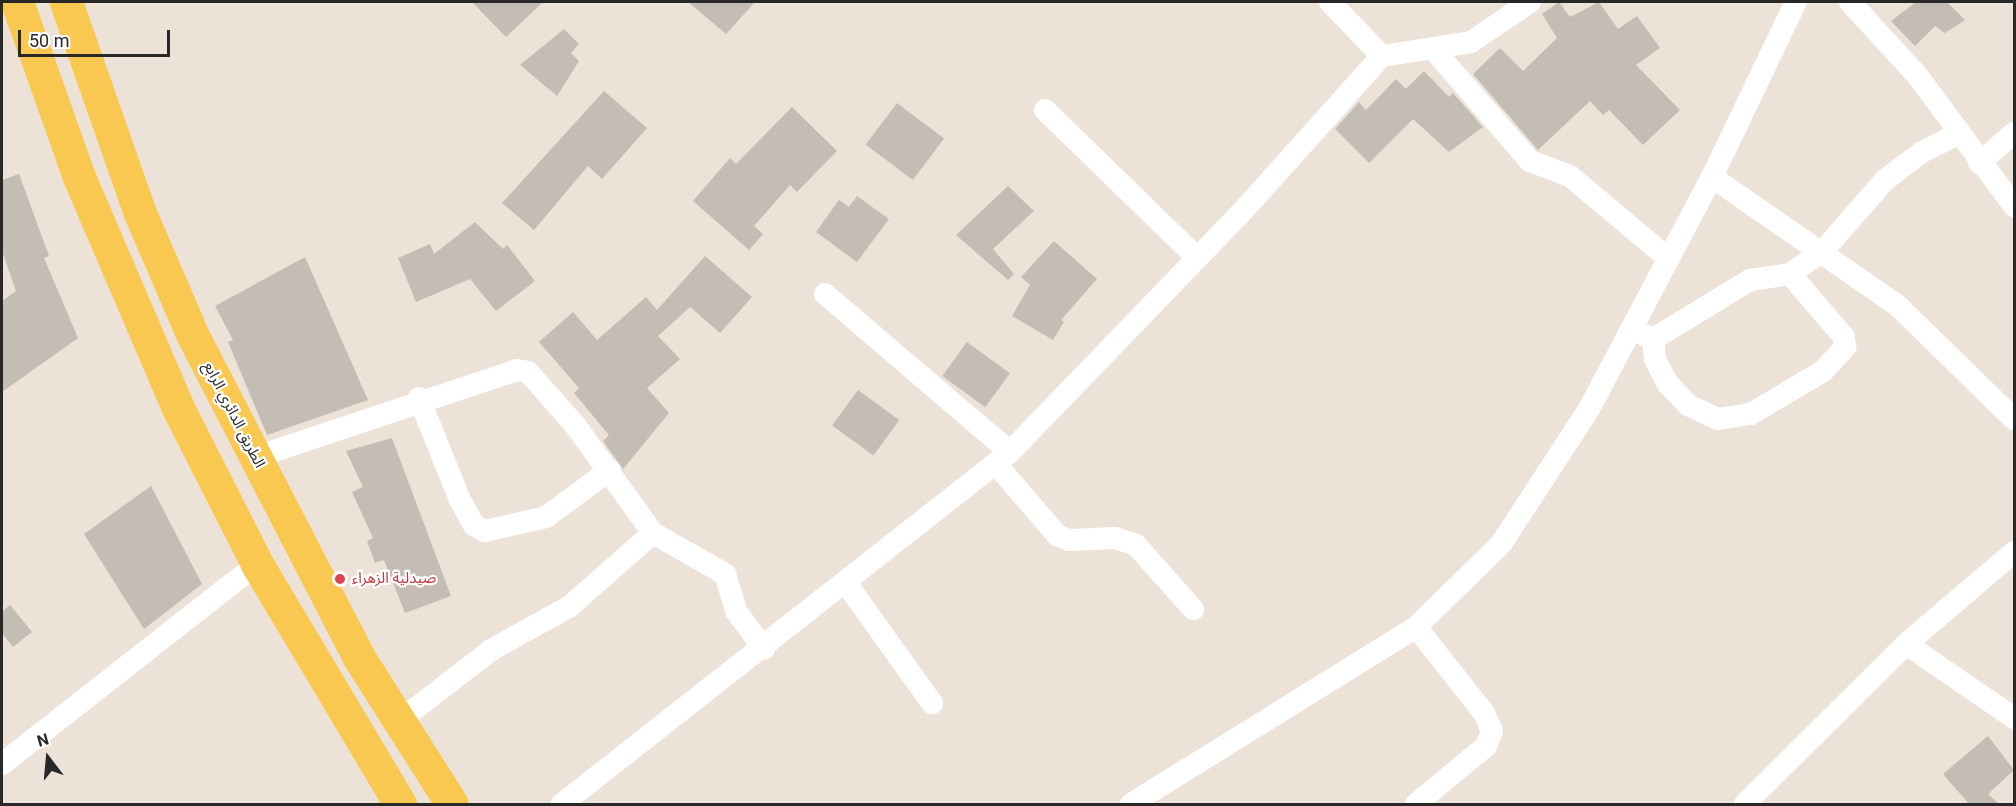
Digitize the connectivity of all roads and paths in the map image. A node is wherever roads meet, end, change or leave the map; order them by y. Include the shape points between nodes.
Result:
1 (17, 2) edge
2 (66, 2) edge
3 (1330, 2) edge
4 (1530, 2) edge
5 (1796, 2) edge
6 (1850, 2) edge
7 (1435, 51) junction
8 (1382, 56) junction
9 (1045, 110) dead end
10 (2014, 133) edge
11 (1958, 135) junction
12 (1979, 162) junction
13 (1712, 177) junction
14 (2014, 206) edge
15 (1823, 251) junction
16 (1197, 258) junction
17 (1669, 259) junction
18 (1791, 274) junction
19 (825, 294) dead end
20 (1631, 329) junction
21 (1653, 339) junction
22 (419, 399) junction
23 (2014, 419) edge
24 (256, 457) junction
25 (1003, 458) junction
26 (610, 470) junction
27 (653, 533) junction
28 (2014, 552) edge
29 (257, 564) junction
30 (846, 583) junction
31 (1193, 609) dead end
32 (1416, 627) junction
33 (1906, 644) junction
34 (764, 649) junction
35 (932, 703) dead end
36 (2014, 718) edge
37 (398, 722) junction
38 (2, 764) edge
39 (391, 801) edge
40 (452, 804) edge
41 (562, 804) edge
42 (1131, 804) edge
43 (1416, 804) edge
44 (1745, 804) edge

1 - 29 main road via 79,177 177,406
2 - 24 main road, الطريق الدائري الرابع via 140,213 192,334
3 - 8 street
4 - 7 street via 1471,42
5 - 13 street
6 - 11 street via 1917,75
7 - 8 street
7 - 17 street via 1530,160 1570,176
8 - 16 street
9 - 16 street
10 - 12 street
11 - 12 street
11 - 15 street via 1922,152 1884,180
12 - 14 street
13 - 15 street
13 - 17 street
15 - 18 street
15 - 23 street via 1897,305
16 - 25 street
17 - 20 street
18 - 21 street via 1750,280
18 - 21 street via 1844,337 1845,347 1823,371 1750,414 1718,419 1688,405 1668,384 1655,359
19 - 25 street
20 - 21 street
20 - 32 street via 1589,409 1501,544
22 - 24 street
22 - 26 street via 517,370 528,372
22 - 26 street via 460,500 474,525 485,531 546,517
24 - 37 main road, الطريق الدائري الرابع
25 - 30 street
25 - 31 street via 1056,535 1069,540 1126,540
26 - 27 street
27 - 34 street via 725,574 736,611
27 - 37 street via 569,607 490,650
28 - 33 street
29 - 38 street
29 - 39 main road
30 - 34 street
30 - 35 street
32 - 42 street
32 - 43 street via 1484,713 1492,731 1486,746
33 - 36 street
33 - 44 street
34 - 41 street
37 - 40 main road, الطريق الدائري الرابع

